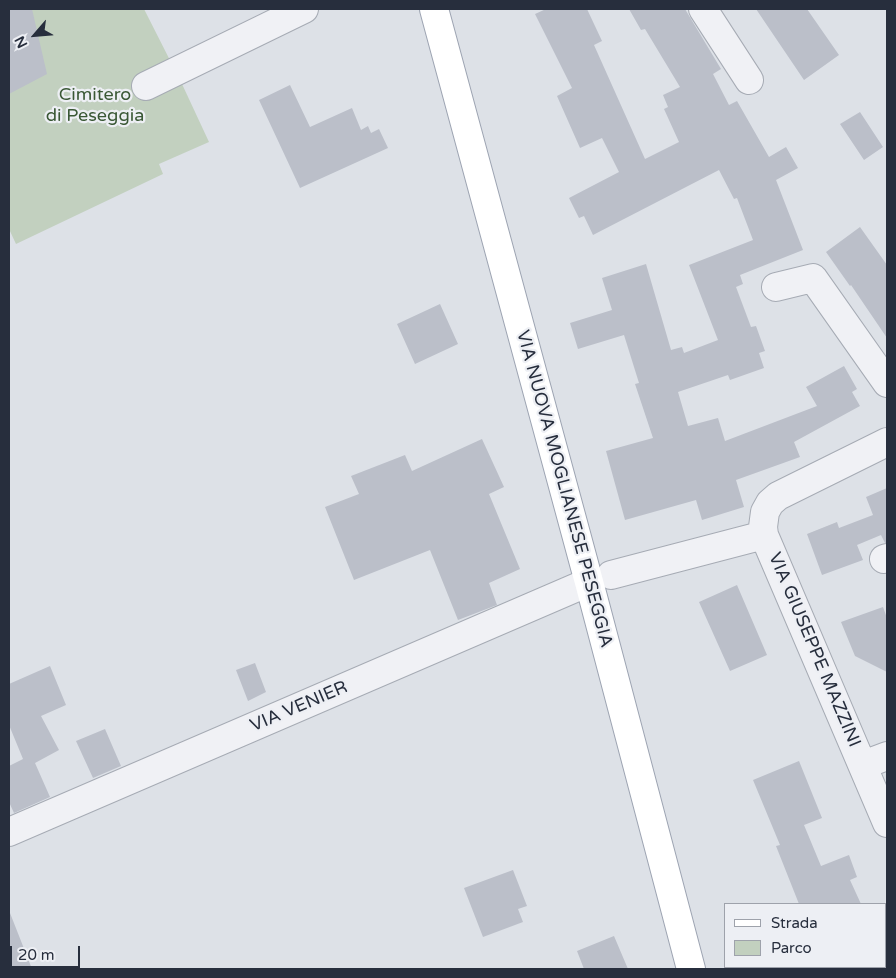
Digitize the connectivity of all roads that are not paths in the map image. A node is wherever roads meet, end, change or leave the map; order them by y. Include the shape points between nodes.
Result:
1 (304, 9) edge
2 (434, 9) edge
3 (704, 9) edge
4 (749, 80) dead end
5 (146, 86) dead end
6 (776, 287) dead end
7 (887, 383) edge
8 (887, 442) edge
9 (764, 535) junction
10 (600, 579) junction
11 (875, 760) edge
12 (887, 823) edge
13 (9, 832) edge
14 (691, 969) edge

1 - 5 street
2 - 10 main road, VIA NUOVA MOGLIANESE PESEGGIA
3 - 4 street
6 - 7 street via 813,278
8 - 9 street, VIA GIUSEPPE MAZZINI via 778,496 766,512
9 - 10 street, VIA GIUSEPPE MAZZINI
9 - 11 street, VIA GIUSEPPE MAZZINI
10 - 13 street, VIA VENIER
10 - 14 main road, VIA NUOVA MOGLIANESE PESEGGIA
11 - 12 street, VIA GIUSEPPE MAZZINI

